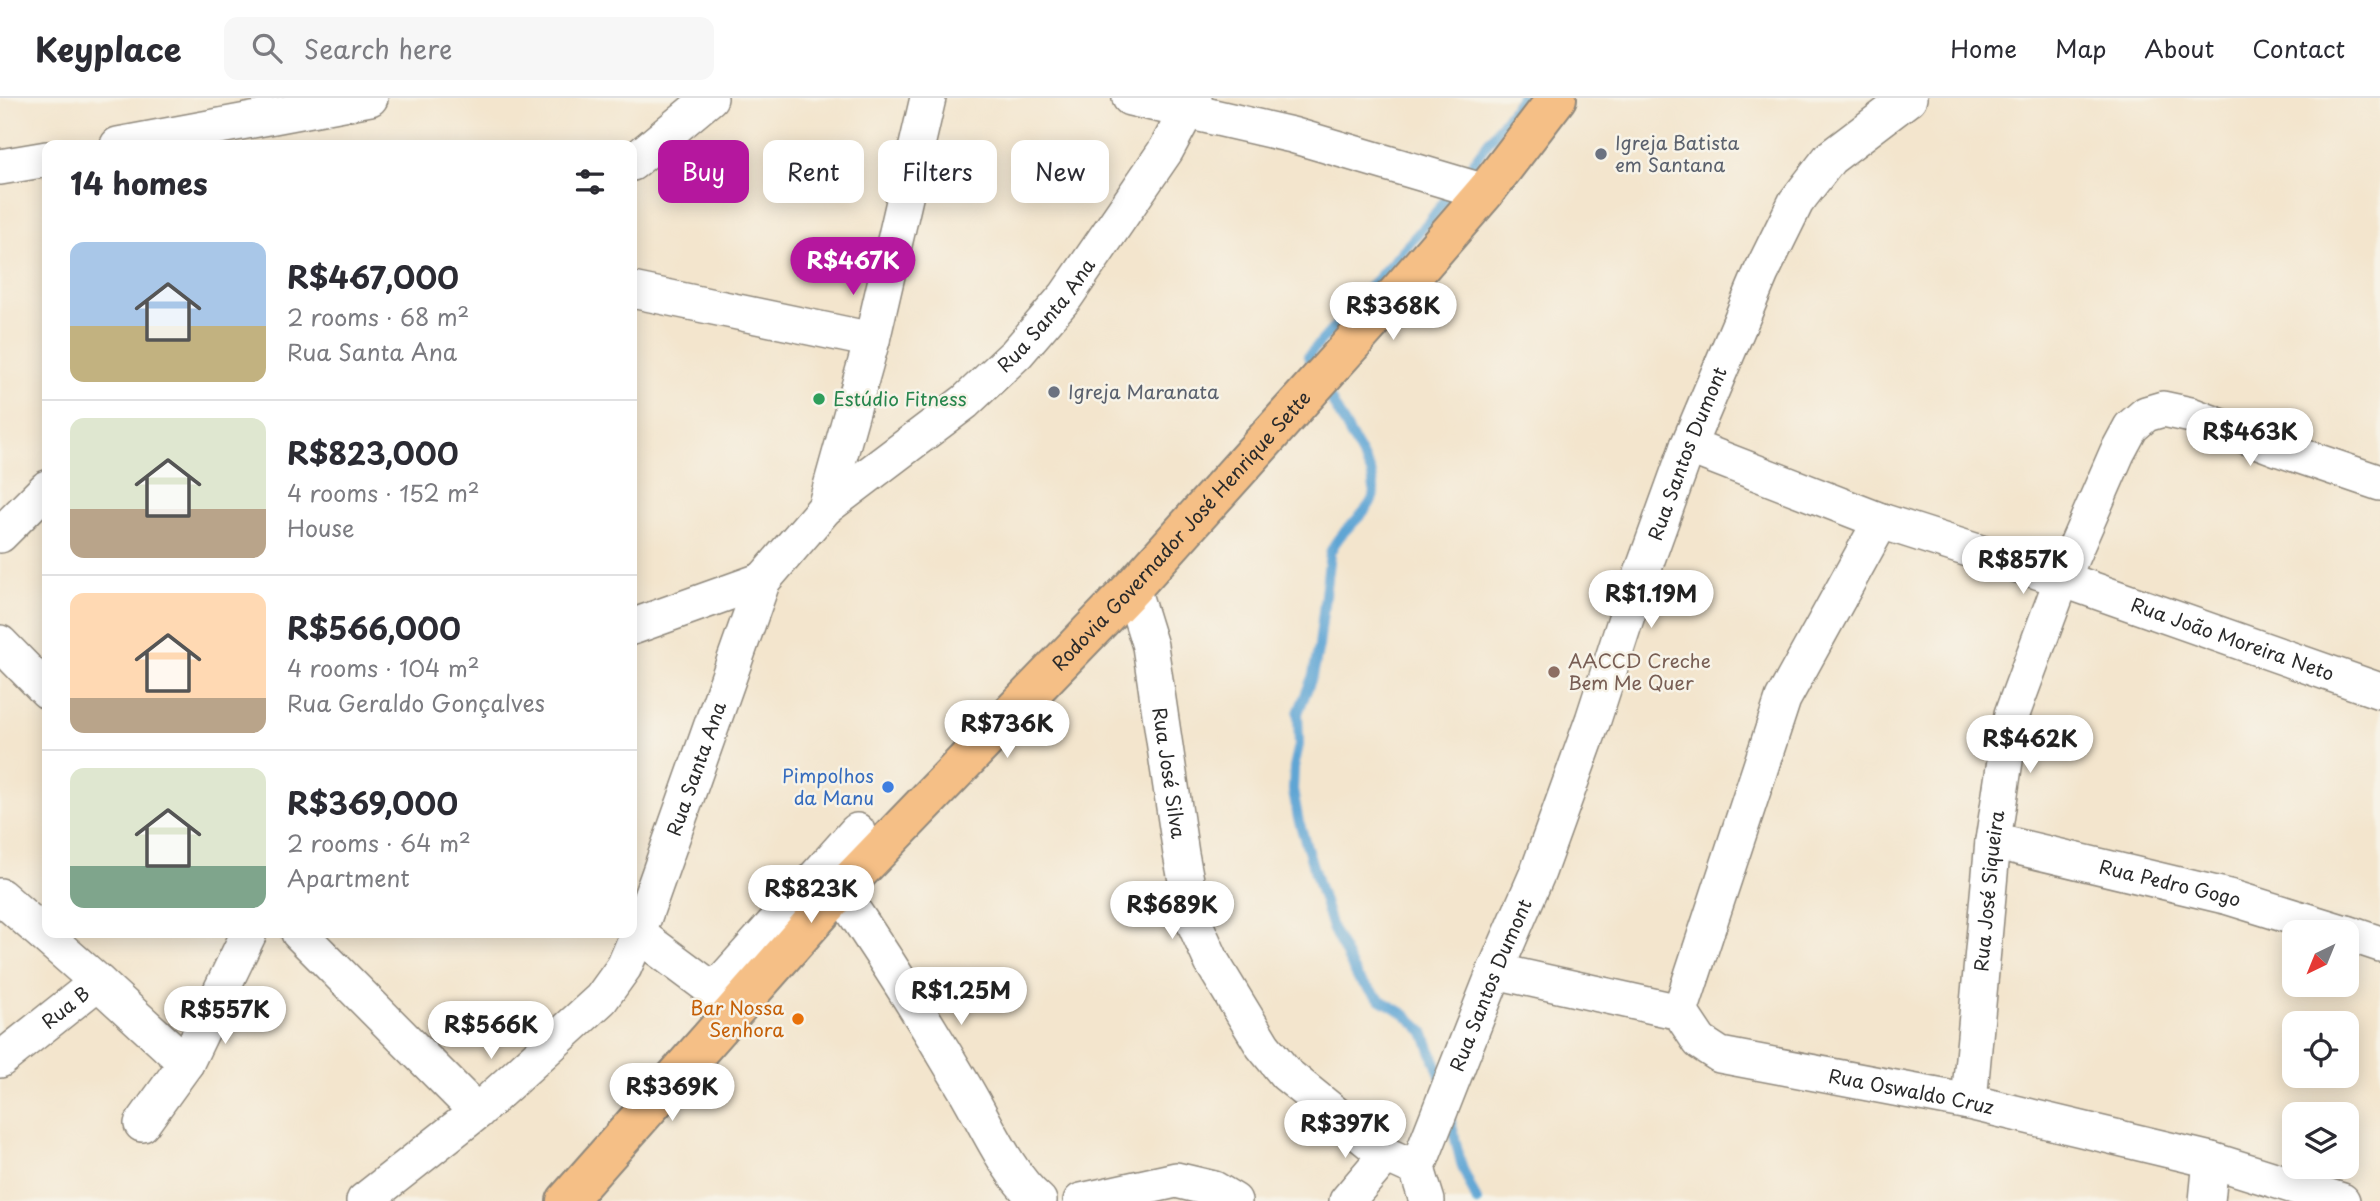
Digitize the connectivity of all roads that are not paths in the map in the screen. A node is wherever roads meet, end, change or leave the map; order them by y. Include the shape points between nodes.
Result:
1 (370, 98) edge
2 (710, 98) edge
3 (928, 98) edge
4 (1130, 98) edge
5 (1557, 98) edge
6 (1909, 98) edge
7 (1191, 104) edge
8 (145, 140) edge
9 (637, 159) edge
10 (42, 160) edge
11 (0, 167) edge
12 (1485, 192) junction
13 (637, 291) edge
14 (872, 340) junction
15 (1688, 446) junction
16 (2380, 483) edge
17 (42, 493) edge
18 (825, 508) junction
19 (1881, 521) junction
20 (0, 535) edge
21 (2062, 579) junction
22 (763, 580) junction
23 (1132, 588) junction
24 (637, 625) edge
25 (0, 643) edge
26 (42, 686) edge
27 (2380, 691) edge
28 (857, 831) dead end
29 (1993, 841) junction
30 (840, 891) junction
31 (0, 896) edge
32 (2304, 920) edge
33 (42, 932) edge
34 (638, 934) joint
35 (2359, 937) edge
36 (48, 938) edge
37 (246, 938) edge
38 (304, 938) edge
39 (636, 938) edge
40 (2380, 944) edge
41 (1495, 971) junction
42 (99, 982) junction
43 (730, 994) junction
44 (1681, 1012) junction
45 (0, 1060) edge
46 (186, 1063) junction
47 (1969, 1102) junction
48 (477, 1112) junction
49 (142, 1124) dead end
50 (2211, 1160) junction
51 (1410, 1175) edge
52 (364, 1201) edge
53 (566, 1201) edge
54 (1039, 1201) edge
55 (1081, 1201) edge
56 (1234, 1201) edge
57 (1347, 1201) edge
58 (2207, 1201) edge
59 (2342, 1201) edge

1 - 8 street
2 - 9 street
3 - 14 street, Rua Santa Ana
4 - 7 street
5 - 12 main road, Rodovia Governador José Henrique Sette
6 - 15 street, Rua Santos Dumont via 1830,158 1796,202
7 - 12 street
7 - 18 street, Rua Santa Ana via 1166,150 1066,296 1017,353 965,402
10 - 11 street
12 - 23 main road, Rodovia Governador José Henrique Sette
13 - 14 street
14 - 18 street, Rua Santa Ana
15 - 19 street, Rua João Moreira Neto
15 - 41 street, Rua Santos Dumont via 1547,846
16 - 21 street, Rua José Siqueira via 2162,409 2146,414 2131,427
17 - 20 street
18 - 22 street, Rua Santa Ana
19 - 21 street, Rua João Moreira Neto
19 - 44 street via 1783,699
21 - 27 street, Rua João Moreira Neto
21 - 29 street, Rua José Siqueira via 2012,714
22 - 24 street
22 - 34 street, Rua Santa Ana
23 - 30 main road, Rodovia Governador José Henrique Sette
23 - 51 street, Rua José Silva via 1150,646 1194,922 1212,962 1263,1046 1286,1074
25 - 26 street
28 - 43 street
29 - 32 street, Rua Pedro Gogo via 2229,897
29 - 47 street, Rua José Siqueira
30 - 43 main road, Rodovia Governador José Henrique Sette
30 - 54 street via 905,988 1008,1162
31 - 33 street
34 - 43 street
35 - 40 street, Rua Pedro Gogo
36 - 42 street
37 - 46 street
38 - 48 street
39 - 48 street, Rua Santa Ana via 624,967 601,999
41 - 44 street
41 - 51 street, Rua Santos Dumont
42 - 45 street, Rua B
42 - 46 street
43 - 53 main road, Rodovia Governador José Henrique Sette
44 - 47 street, Rua Oswaldo Cruz via 1700,1042 1720,1055
46 - 49 street
47 - 50 street, Rua Oswaldo Cruz
48 - 52 street, Rua Santa Ana
50 - 58 street
50 - 59 street, Rua Oswaldo Cruz
51 - 57 street, Rua Santos Dumont
55 - 56 street via 1176,1180 1214,1189

